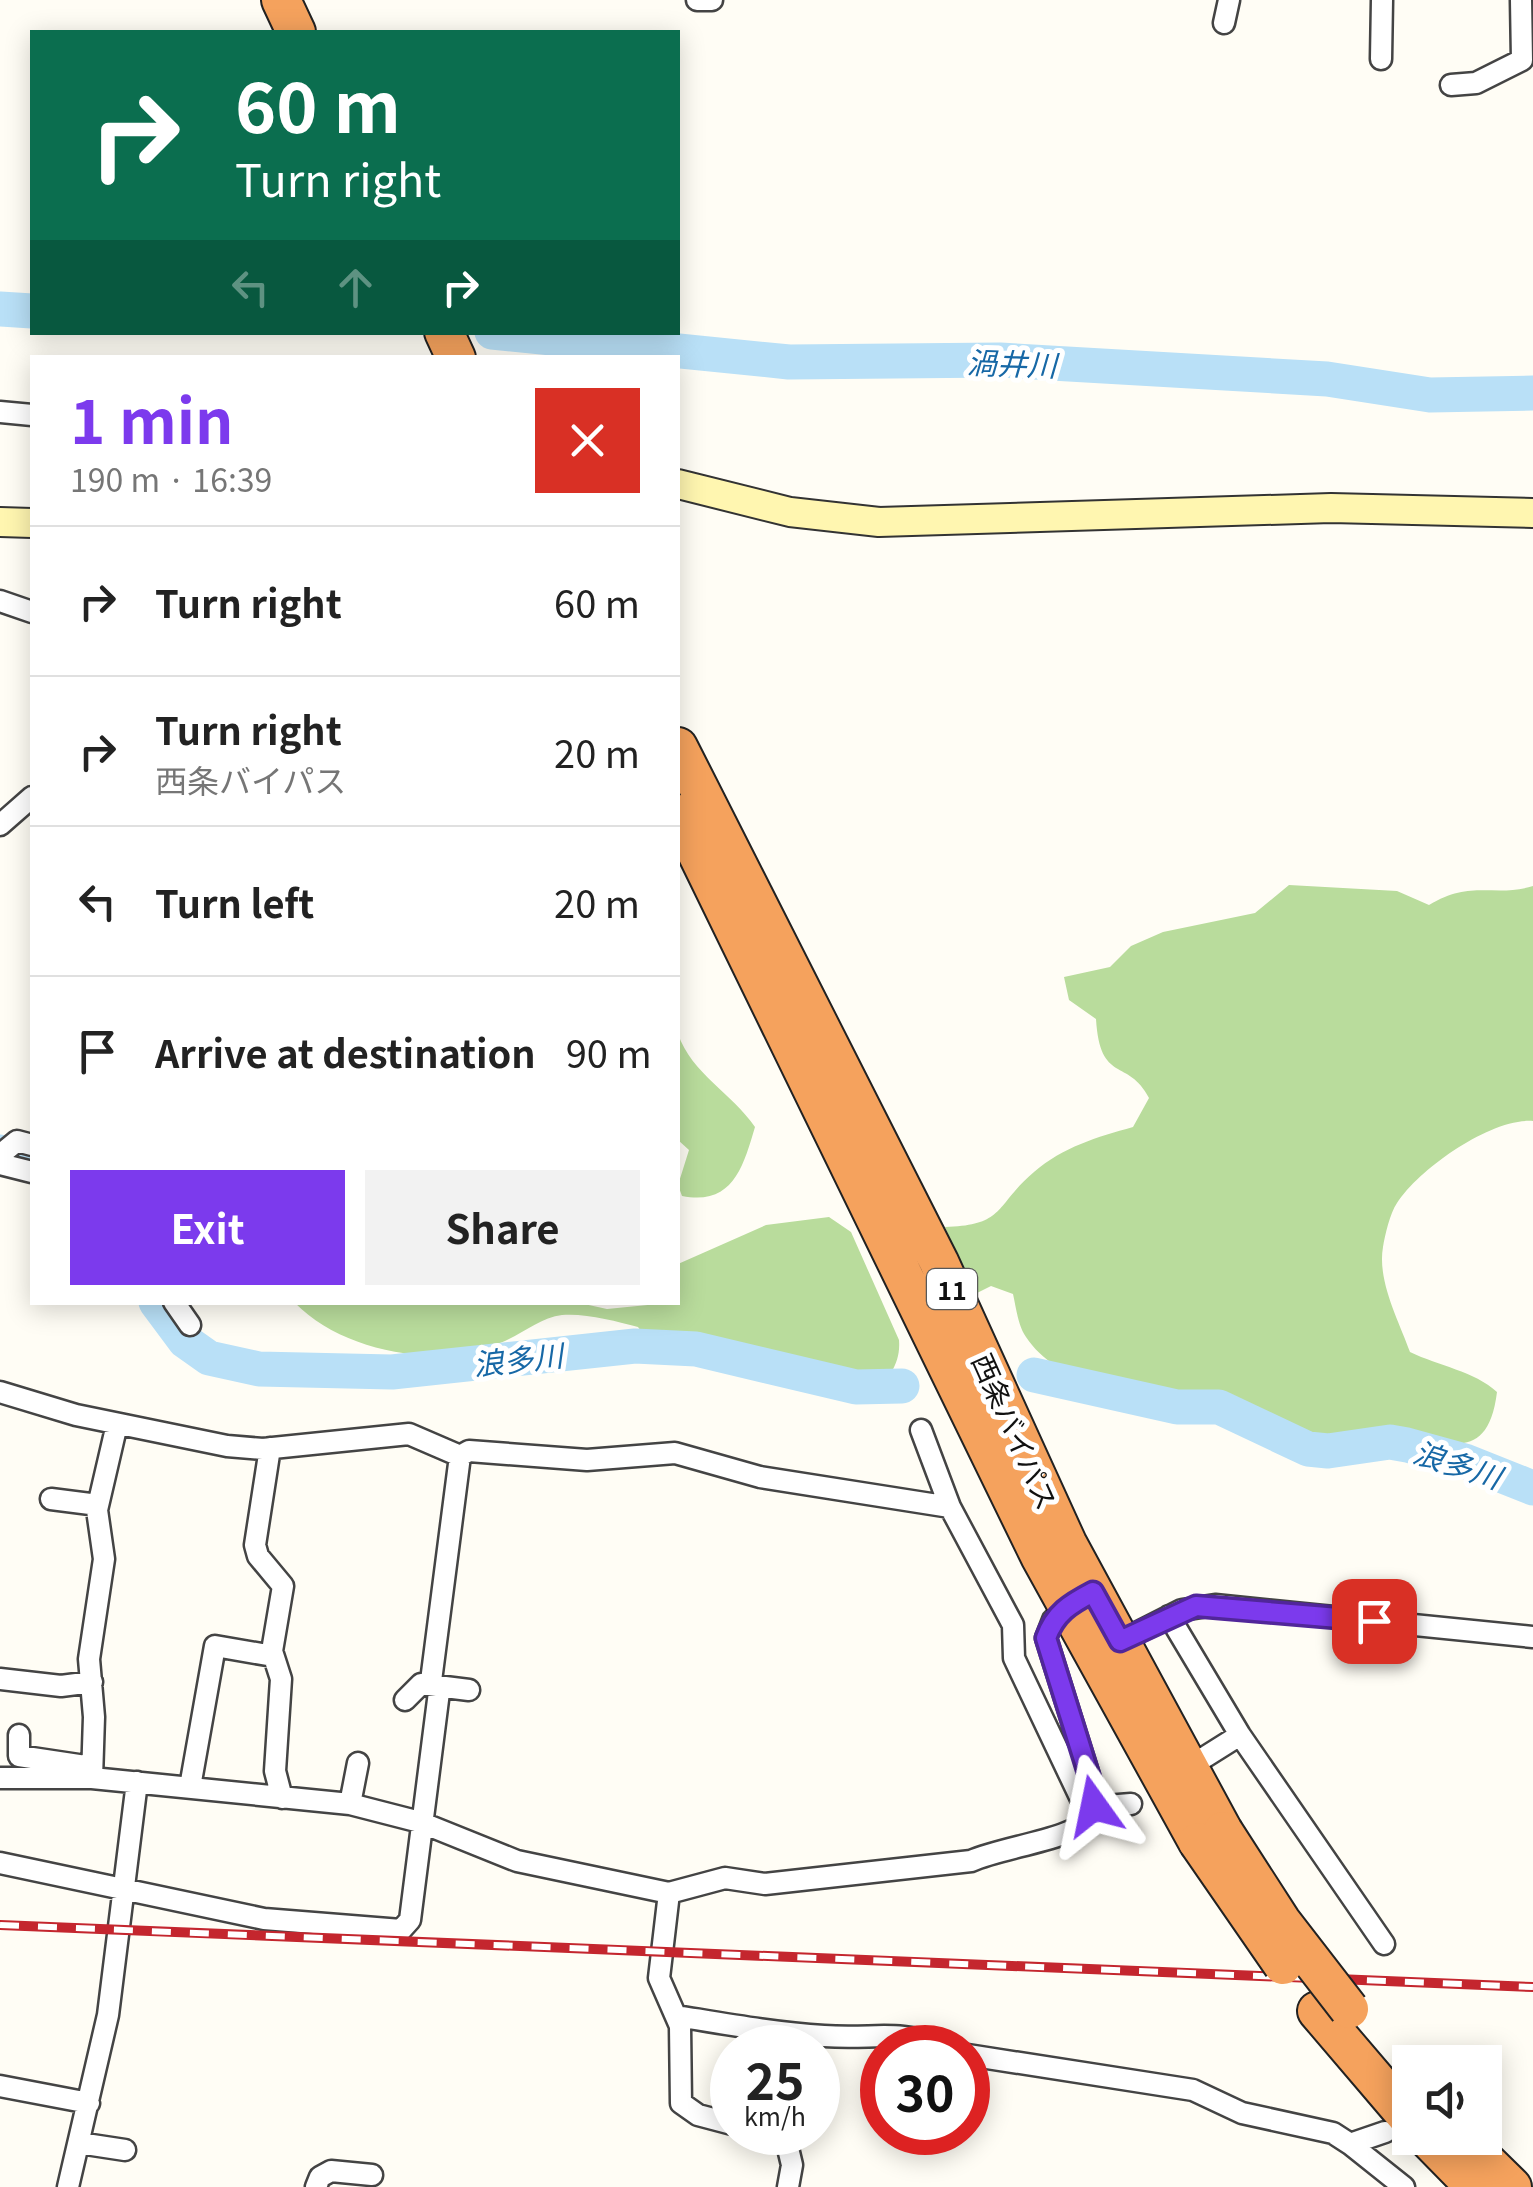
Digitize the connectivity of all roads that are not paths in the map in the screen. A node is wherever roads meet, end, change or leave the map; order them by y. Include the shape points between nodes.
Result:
1 (697, 0) edge
2 (712, 0) edge
3 (1229, 0) edge
4 (1382, 0) edge
5 (1520, 0) edge
6 (1224, 23) dead end
7 (1381, 58) dead end
8 (1451, 85) dead end
9 (0, 412) edge
10 (30, 415) edge
11 (680, 484) edge
12 (1533, 513) edge
13 (0, 522) edge
14 (30, 524) edge
15 (0, 602) edge
16 (30, 611) edge
17 (680, 751) edge
18 (30, 799) edge
19 (680, 818) edge
20 (0, 825) edge
21 (30, 1144) edge
22 (3, 1155) edge
23 (30, 1171) edge
24 (176, 1305) edge
25 (190, 1325) dead end
26 (0, 1392) edge
27 (117, 1424) junction
28 (921, 1430) dead end
29 (270, 1448) junction
30 (460, 1456) junction
31 (52, 1499) dead end
32 (98, 1504) junction
33 (950, 1507) junction
34 (1080, 1599) junction
35 (1170, 1616) junction
36 (1533, 1637) edge
37 (1107, 1648) junction
38 (273, 1656) junction
39 (0, 1679) edge
40 (92, 1682) junction
41 (433, 1684) junction
42 (469, 1690) dead end
43 (405, 1700) dead end
44 (19, 1735) dead end
45 (1240, 1735) junction
46 (1205, 1758) dead end
47 (358, 1762) dead end
48 (92, 1773) junction
49 (0, 1778) edge
50 (138, 1782) junction
51 (190, 1787) junction
52 (282, 1798) junction
53 (350, 1804) junction
54 (1130, 1804) dead end
55 (1094, 1806) junction
56 (420, 1822) junction
57 (0, 1863) edge
58 (124, 1887) junction
59 (669, 1893) junction
60 (1384, 1944) dead end
61 (1333, 2010) junction
62 (677, 2016) junction
63 (860, 2036) edge
64 (990, 2058) edge
65 (1392, 2065) edge
66 (0, 2086) edge
67 (89, 2104) junction
68 (1392, 2117) edge
69 (710, 2118) edge
70 (1392, 2128) edge
71 (79, 2143) junction
72 (1350, 2144) junction
73 (125, 2150) dead end
74 (790, 2155) edge
75 (1444, 2155) edge
76 (1479, 2155) edge
77 (372, 2175) dead end
78 (68, 2187) edge
79 (316, 2187) edge
80 (788, 2187) edge
81 (1404, 2187) edge
82 (1475, 2187) edge
83 (1512, 2187) edge

1 - 2 street
3 - 6 street
4 - 7 street
5 - 8 street via 1522,60 1476,83
9 - 10 street
11 - 12 street via 790,512 880,522 1331,508
13 - 14 street
15 - 16 street
17 - 34 highway, 西条バイパス / 11 via 940,1262
18 - 20 street
19 - 34 highway, 西条バイパス / 11
21 - 22 street via 17,1140
22 - 23 street
24 - 25 street
26 - 27 street
27 - 29 street
27 - 32 street
28 - 33 street
29 - 30 street via 410,1434
29 - 38 street via 255,1545 283,1586
30 - 33 street via 469,1451 587,1460 675,1453 760,1477
30 - 41 street
31 - 32 street
32 - 40 street via 104,1559 90,1639
33 - 55 street via 1013,1625 1014,1658 1080,1800
34 - 37 highway, 西条バイパス / 11
34 - 55 street via 1053,1620 1046,1638
35 - 36 street via 1215,1605
35 - 37 street
35 - 45 street
37 - 61 highway, 西条バイパス / 11, bridge via 1211,1837 1282,1921
38 - 51 street via 215,1646
38 - 52 street via 281,1679 275,1771
39 - 40 street via 61,1686
40 - 48 street
41 - 42 street
41 - 43 street via 421,1684
41 - 56 street via 438,1692
44 - 48 street via 19,1756
45 - 46 street
45 - 60 street
47 - 53 street
48 - 49 street
48 - 50 street
50 - 51 street
50 - 58 street
51 - 52 street
52 - 53 street
53 - 56 street
54 - 55 street
55 - 59 street via 1082,1830 970,1861 765,1884 726,1878
56 - 58 street via 410,1920 401,1930 264,1918
56 - 59 street via 518,1861
57 - 58 street
58 - 67 street
59 - 62 street via 659,1978
61 - 65 highway, 西条バイパス / 11
61 - 68 highway, 西条バイパス / 11
62 - 63 street via 781,2034
62 - 69 street via 681,2103
64 - 72 street via 1194,2090 1242,2113 1333,2133
66 - 67 street
67 - 71 street
70 - 72 street
71 - 73 street
71 - 78 street
72 - 81 street
74 - 80 street
75 - 82 highway
76 - 83 highway
77 - 79 street via 331,2171

